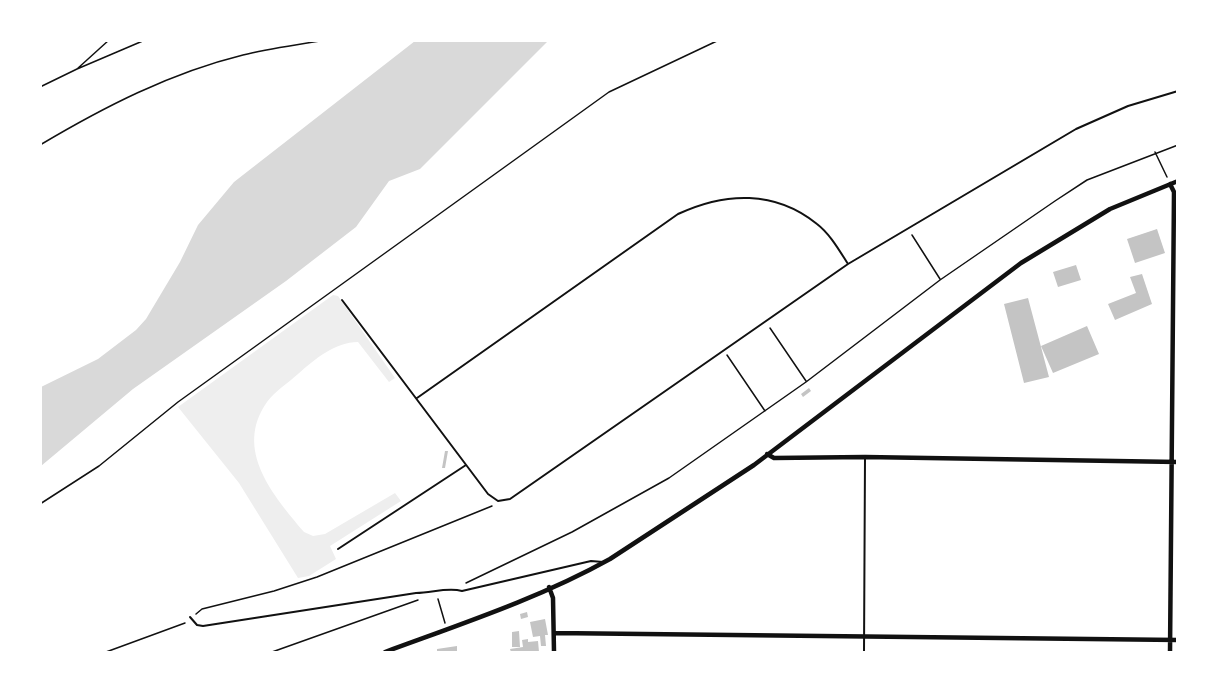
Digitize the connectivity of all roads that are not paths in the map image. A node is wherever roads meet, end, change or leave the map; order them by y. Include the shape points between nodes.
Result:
1 (1178, 91) edge
2 (1178, 182) edge
3 (1170, 184) junction
4 (848, 264) junction
5 (342, 300) dead end
6 (416, 399) junction
7 (767, 454) junction
8 (865, 457) junction
9 (1171, 462) junction
10 (1178, 462) edge
11 (466, 465) junction
12 (338, 549) dead end
13 (606, 562) junction
14 (549, 587) junction
15 (190, 617) road end
16 (554, 633) junction
17 (864, 639) junction
18 (1170, 640) junction
19 (1178, 640) edge
20 (386, 652) edge
21 (554, 652) edge
22 (864, 652) edge
23 (1170, 652) edge

1 - 4 lane via 1128,106 1076,129
2 - 3 street
3 - 7 street via 1110,209 1021,263
3 - 9 street via 1174,192
4 - 6 lane via 818,224 786,205 751,197 710,200 678,214
4 - 11 lane via 514,498 498,501
5 - 6 lane
6 - 11 lane
7 - 8 street via 774,458
7 - 13 street
8 - 9 street
8 - 17 lane
9 - 10 street
9 - 18 street
11 - 12 lane
13 - 14 street
13 - 15 lane via 591,561 462,591 450,588 203,626
14 - 16 street
14 - 20 street
16 - 17 street
16 - 21 street
17 - 18 street
17 - 22 lane
18 - 19 street
18 - 23 street

